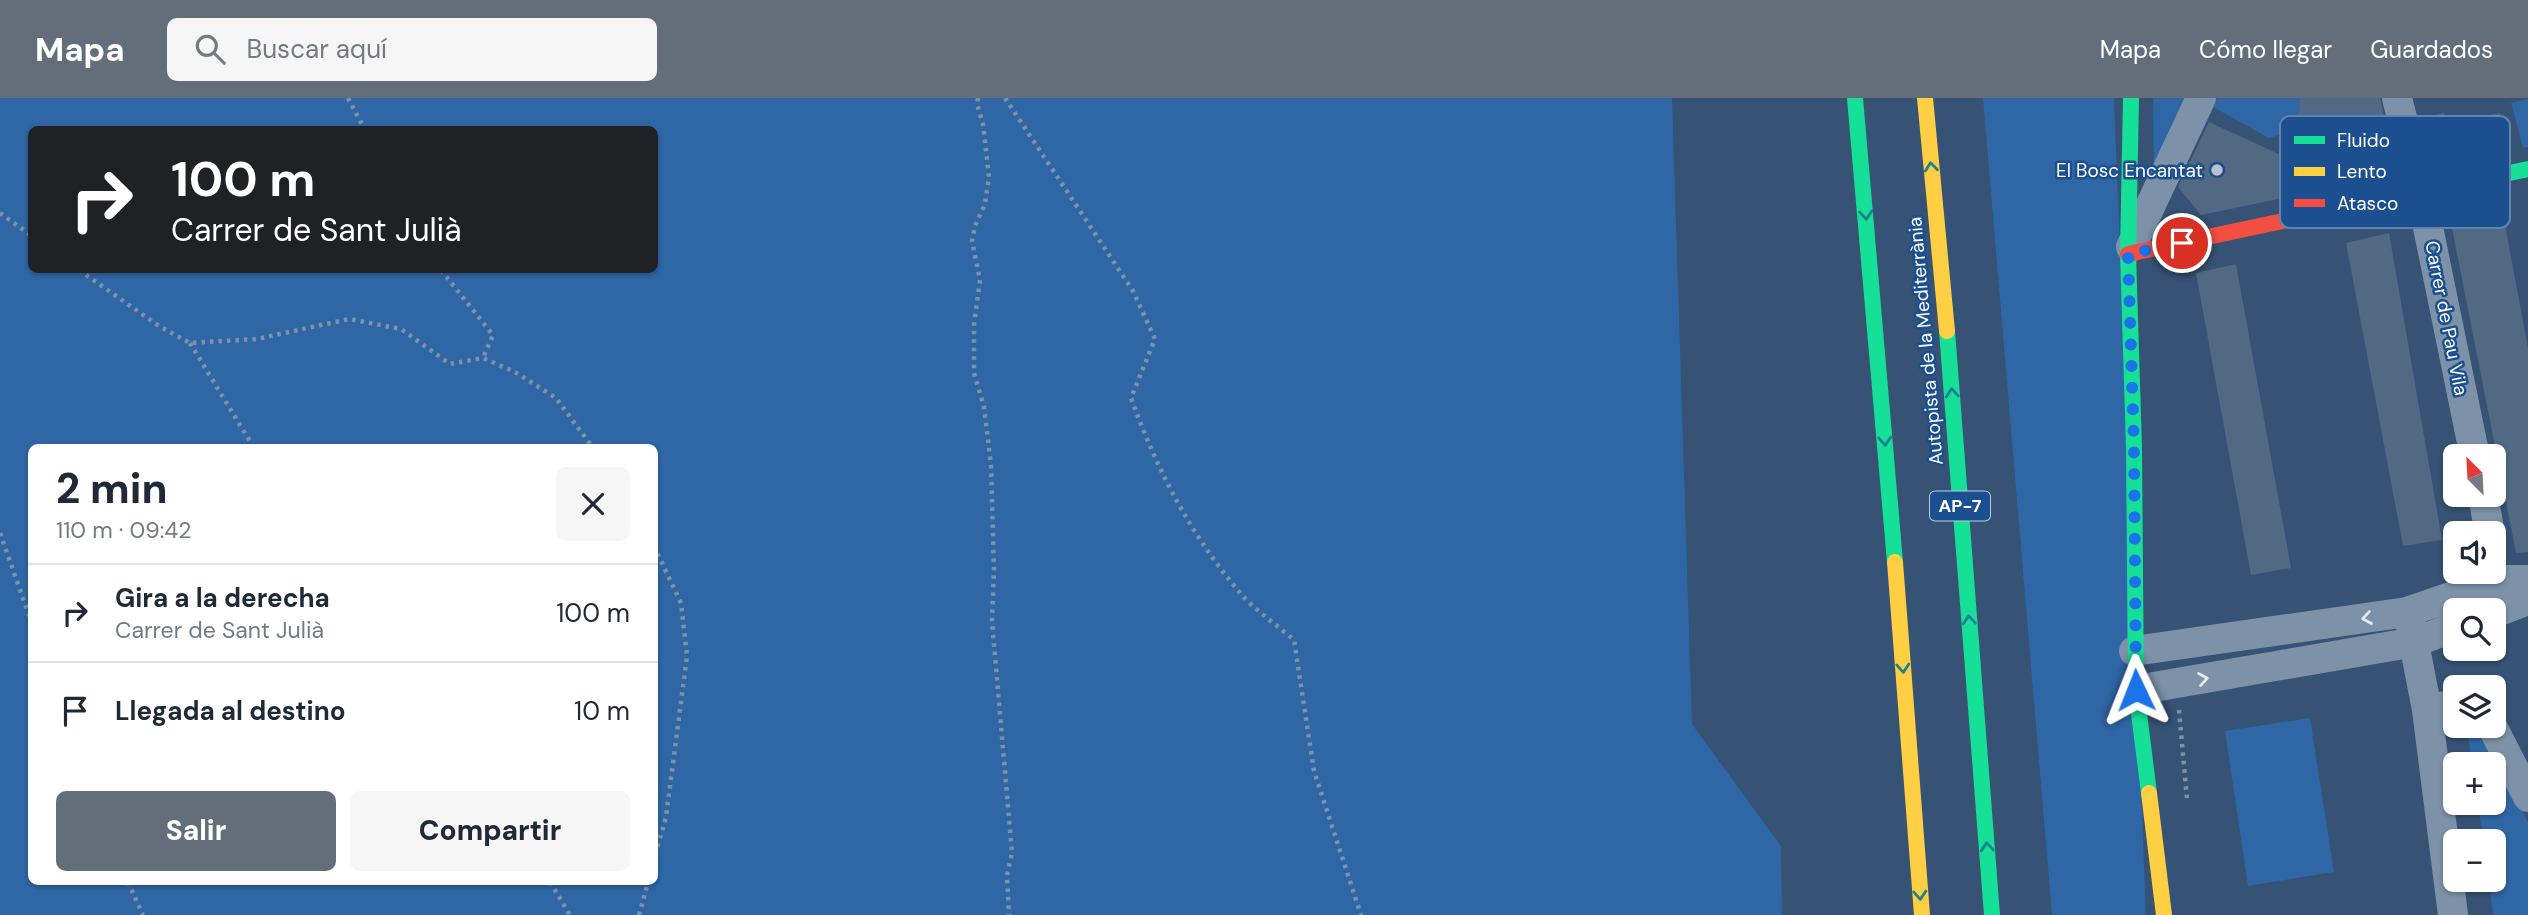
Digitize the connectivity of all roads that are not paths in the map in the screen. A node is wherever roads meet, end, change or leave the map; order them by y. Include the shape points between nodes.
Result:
1 (1855, 98) edge
2 (1925, 98) edge
3 (2131, 98) edge
4 (2201, 98) edge
5 (2397, 98) edge
6 (2402, 116) edge
7 (2528, 169) edge
8 (2510, 173) edge
9 (2280, 222) edge
10 (2428, 228) edge
11 (2128, 254) junction
12 (2472, 444) edge
13 (2514, 580) edge
14 (2528, 600) edge
15 (2506, 608) edge
16 (2407, 612) junction
17 (2443, 632) edge
18 (2416, 642) junction
19 (2134, 652) junction
20 (2136, 690) junction
21 (2441, 707) edge
22 (2498, 738) edge
23 (2528, 797) edge
24 (1922, 915) edge
25 (1992, 915) edge
26 (2164, 915) edge
27 (2453, 915) edge

1 -> 24 main road
25 -> 2 main road, Autopista de la Mediterrània / AP-7
3 - 11 main road
4 - 11 street
5 - 6 street, Carrer de Pau Vila
7 - 8 main road
9 - 11 main road
10 - 12 street, Carrer de Pau Vila
11 - 19 main road
13 - 16 street
14 - 15 street
16 - 18 street
16 -> 19 street
17 - 18 street
20 -> 18 street
18 - 21 street
19 - 20 main road
20 - 26 main road
21 - 27 street
22 - 23 street

